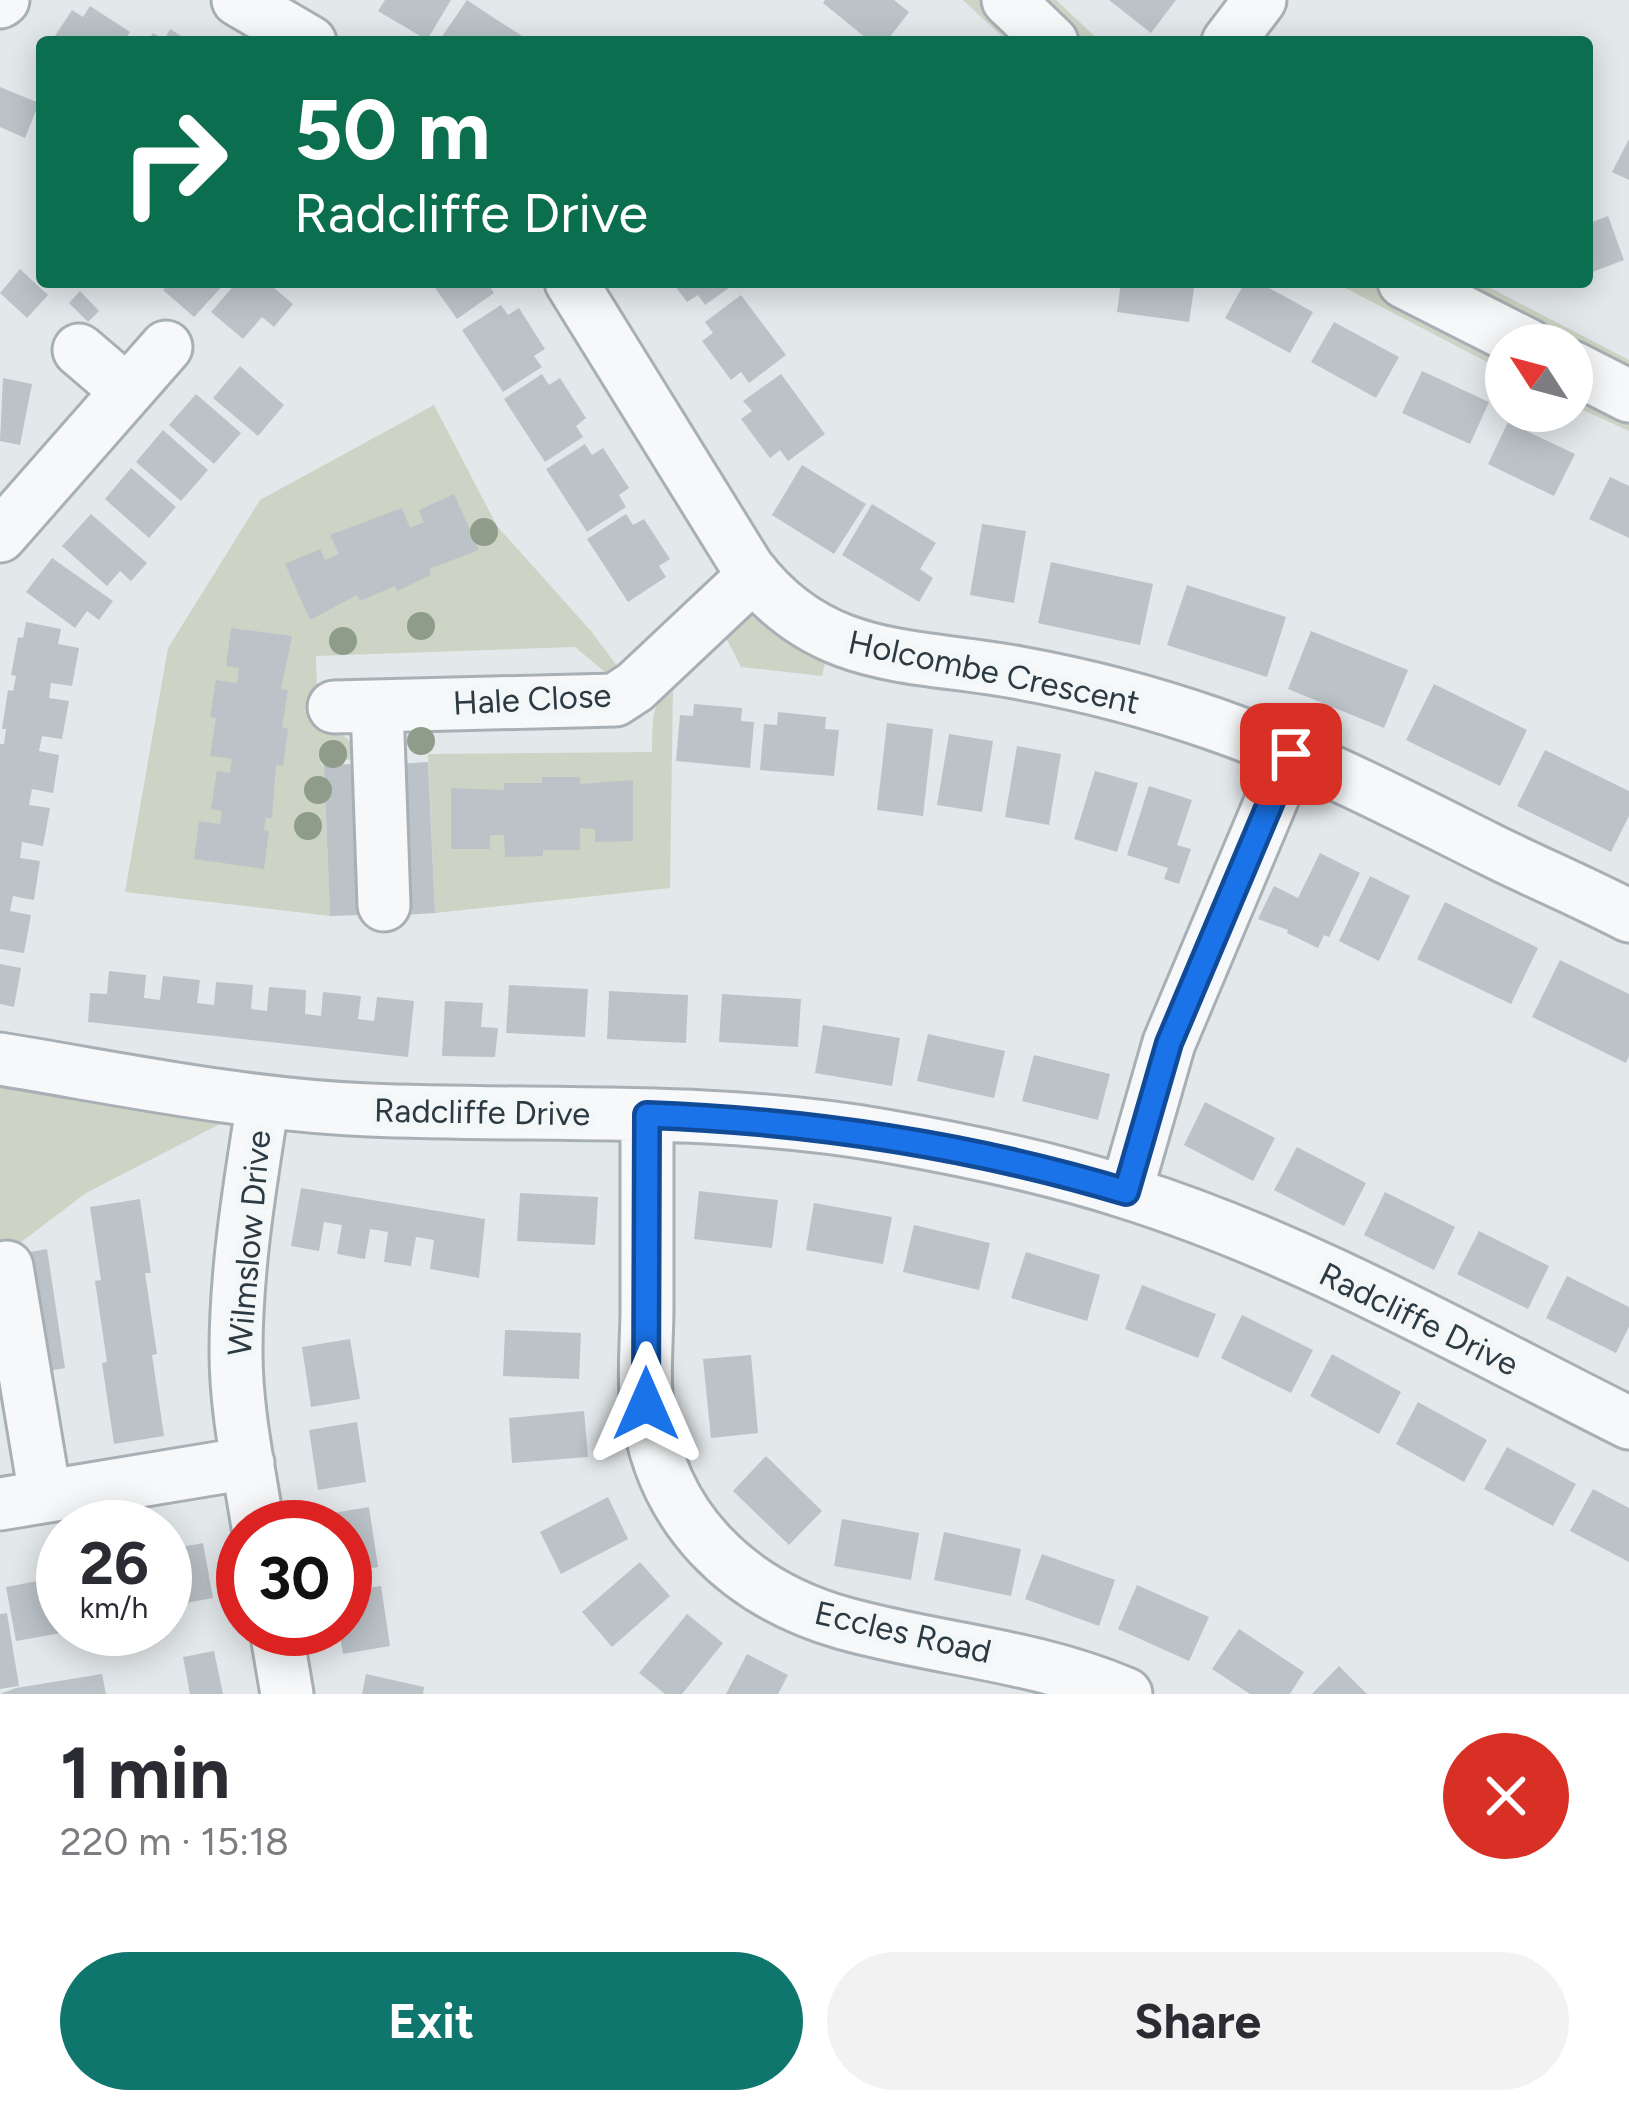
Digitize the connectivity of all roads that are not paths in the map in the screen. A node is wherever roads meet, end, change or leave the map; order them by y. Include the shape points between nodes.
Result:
1 (238, 0) edge
2 (1008, 0) edge
3 (1260, 0) edge
4 (300, 36) edge
5 (1046, 36) edge
6 (1233, 36) edge
7 (575, 288) edge
8 (1416, 288) edge
9 (1487, 324) edge
10 (166, 347) dead end
11 (80, 350) dead end
12 (1593, 377) edge
13 (127, 391) junction
14 (1629, 395) edge
15 (0, 536) edge
16 (754, 575) junction
17 (1291, 754) junction
18 (384, 905) dead end
19 (1629, 916) edge
20 (0, 1059) edge
21 (263, 1102) junction
22 (647, 1115) junction
23 (1126, 1192) junction
24 (7, 1267) dead end
25 (1629, 1423) edge
26 (248, 1463) junction
27 (22, 1499) edge
28 (254, 1500) edge
29 (281, 1656) edge
30 (287, 1694) edge
31 (1126, 1694) edge

1 - 4 street
2 - 5 street
3 - 6 street
7 - 16 street, Holcombe Crescent
8 - 9 street
10 - 13 street
11 - 13 street
12 - 14 street
13 - 15 street
16 - 17 street, Holcombe Crescent via 812,625 856,648 1072,683
16 - 18 street, Hale Close via 615,700 356,707
17 - 19 street, Holcombe Crescent
17 - 23 street via 1169,1043
20 - 21 street, Radcliffe Drive
21 - 22 street, Radcliffe Drive
21 - 26 street, Wilmslow Drive via 237,1327
22 - 23 street, Radcliffe Drive via 865,1133
22 - 31 street, Eccles Road via 646,1404 664,1471 701,1538 755,1586 814,1613 1033,1662
23 - 25 street, Radcliffe Drive via 1301,1262
24 - 27 street
26 - 27 street
26 - 28 street, Wilmslow Drive
29 - 30 street

